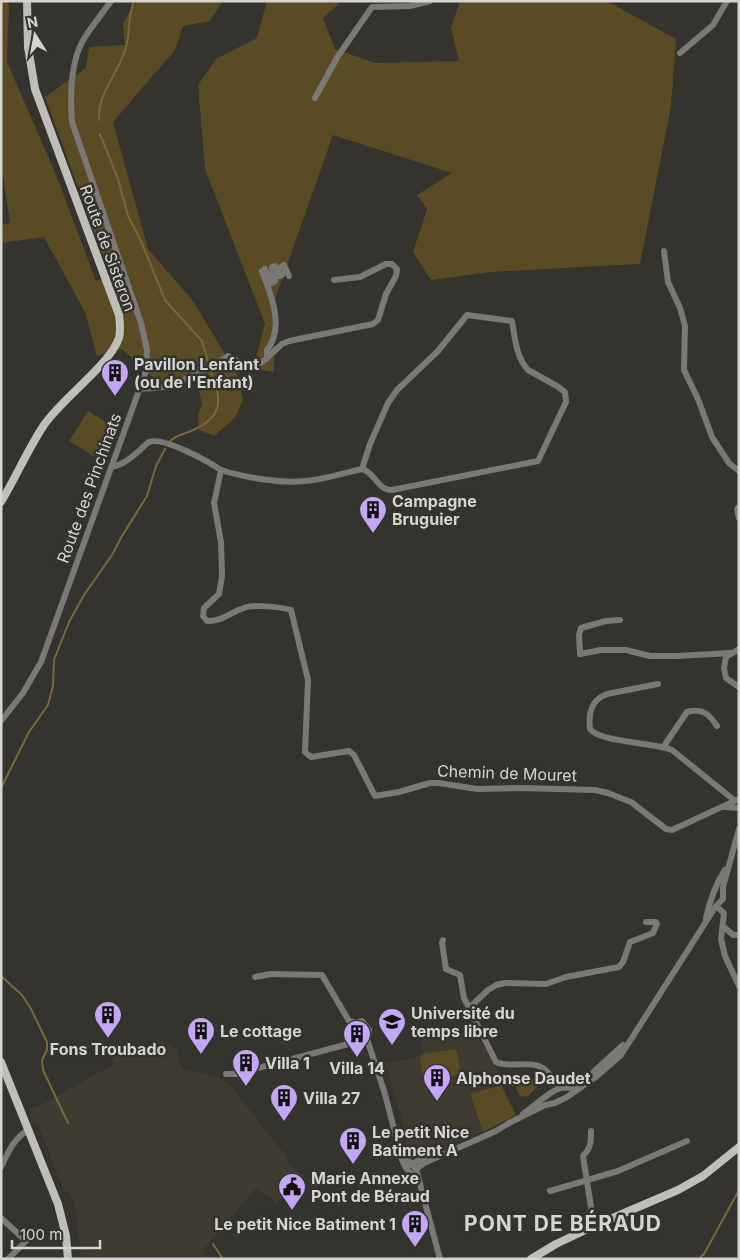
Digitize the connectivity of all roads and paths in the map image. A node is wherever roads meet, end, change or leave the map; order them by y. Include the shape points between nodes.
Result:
1 (26, 1) edge
2 (111, 1) edge
3 (430, 1) edge
4 (726, 1) edge
5 (680, 53) dead end
6 (315, 98) dead end
7 (664, 251) dead end
8 (289, 276) dead end
9 (334, 280) dead end
10 (267, 358) junction
11 (140, 388) junction
12 (111, 467) junction
13 (362, 469) junction
14 (220, 470) junction
15 (739, 471) edge
16 (1, 502) edge
17 (739, 507) edge
18 (739, 518) edge
19 (620, 620) dead end
20 (739, 649) edge
21 (732, 653) junction
22 (658, 684) dead end
23 (739, 687) edge
24 (1, 721) edge
25 (717, 726) dead end
26 (664, 746) junction
27 (737, 800) edge
28 (725, 807) junction
29 (739, 808) edge
30 (739, 829) edge
31 (728, 864) junction
32 (716, 906) junction
33 (646, 922) dead end
34 (704, 925) junction
35 (723, 926) junction
36 (739, 935) edge
37 (443, 940) dead end
38 (255, 977) dead end
39 (739, 986) edge
40 (469, 1008) junction
41 (367, 1039) junction
42 (1, 1062) edge
43 (226, 1074) dead end
44 (550, 1075) junction
45 (566, 1090) junction
46 (552, 1093) junction
47 (552, 1103) junction
48 (509, 1123) junction
49 (29, 1130) junction
50 (591, 1132) dead end
51 (687, 1141) dead end
52 (739, 1147) edge
53 (400, 1151) junction
54 (1, 1167) edge
55 (414, 1167) junction
56 (406, 1168) junction
57 (586, 1180) junction
58 (419, 1182) junction
59 (550, 1190) dead end
60 (1, 1218) edge
61 (594, 1226) junction
62 (439, 1257) edge
63 (8, 1259) edge
64 (68, 1259) edge
65 (531, 1259) edge

1 - 16 main road, Route de Sisteron via 28,47 35,89 119,315 120,330 108,356 56,409 44,426
2 - 11 street, Route des Pinchinats via 82,42 70,98 72,122 146,341 146,371
3 - 6 street via 410,6 372,7 338,56
4 - 5 street via 713,25
7 - 15 street via 668,282 685,326 684,370 712,436 729,463
8 - 10 street via 284,265 280,267 282,275 279,276 275,266 272,267 275,281 272,283 262,270 276,310
9 - 10 street via 360,277 386,264 397,269 378,320 373,324 290,341
10 - 11 street via 253,369 241,366 228,356 181,382 149,390
11 - 12 street, Route des Pinchinats
12 - 14 street via 126,462 146,444 160,441 190,452
12 - 24 street, Route des Pinchinats via 41,662
13 - 13 street via 369,472 382,488 392,490 538,462 566,402 565,392 524,366 519,357 512,321 468,315 388,402
13 - 14 street via 304,482
14 - 28 street, Chemin de Mouret via 214,503 222,542 222,576 219,594 204,608 203,616 207,621 215,621 245,607 291,610 308,680 305,752 311,757 349,751 374,796 430,783 477,788 595,790 631,802 666,829 672,830
17 - 18 street
19 - 21 street via 581,628 580,654 600,650 626,650 650,656
20 - 21 street
21 - 23 street via 726,658 726,678
22 - 26 street via 599,697 592,706 589,722 590,729 598,735
25 - 26 street via 706,713 687,712
26 - 27 street
27 - 28 street
28 - 29 street
30 - 31 street
31 - 32 street via 723,899
31 - 34 street via 711,896
32 - 34 street
32 - 35 street via 724,913
33 - 40 street via 656,922 653,933 630,942 618,967 546,984 505,983 488,990
34 - 45 street via 621,1055 580,1089
35 - 36 street via 733,935
35 - 39 street via 721,938 725,956
37 - 40 street via 446,969 460,975
38 - 41 street via 271,974 322,975 349,1021 362,1021 369,1030
40 - 44 street via 496,1062 538,1066
41 - 43 street
41 - 53 street
42 - 49 main road
44 - 45 street
44 - 46 street
45 - 46 street
45 - 47 street via 560,1101
46 - 47 street
46 - 48 street
47 - 48 street
48 - 55 street via 476,1140 444,1150
49 - 54 street via 16,1140
49 - 64 main road via 58,1204
50 - 57 street via 590,1150 583,1156
51 - 57 street via 624,1169
52 - 61 main road via 703,1176 678,1190
53 - 55 street
53 - 56 street
55 - 56 street
55 - 58 street
56 - 58 street
57 - 59 street
57 - 61 street
58 - 62 street
60 - 63 street via 26,1241
61 - 65 main road

